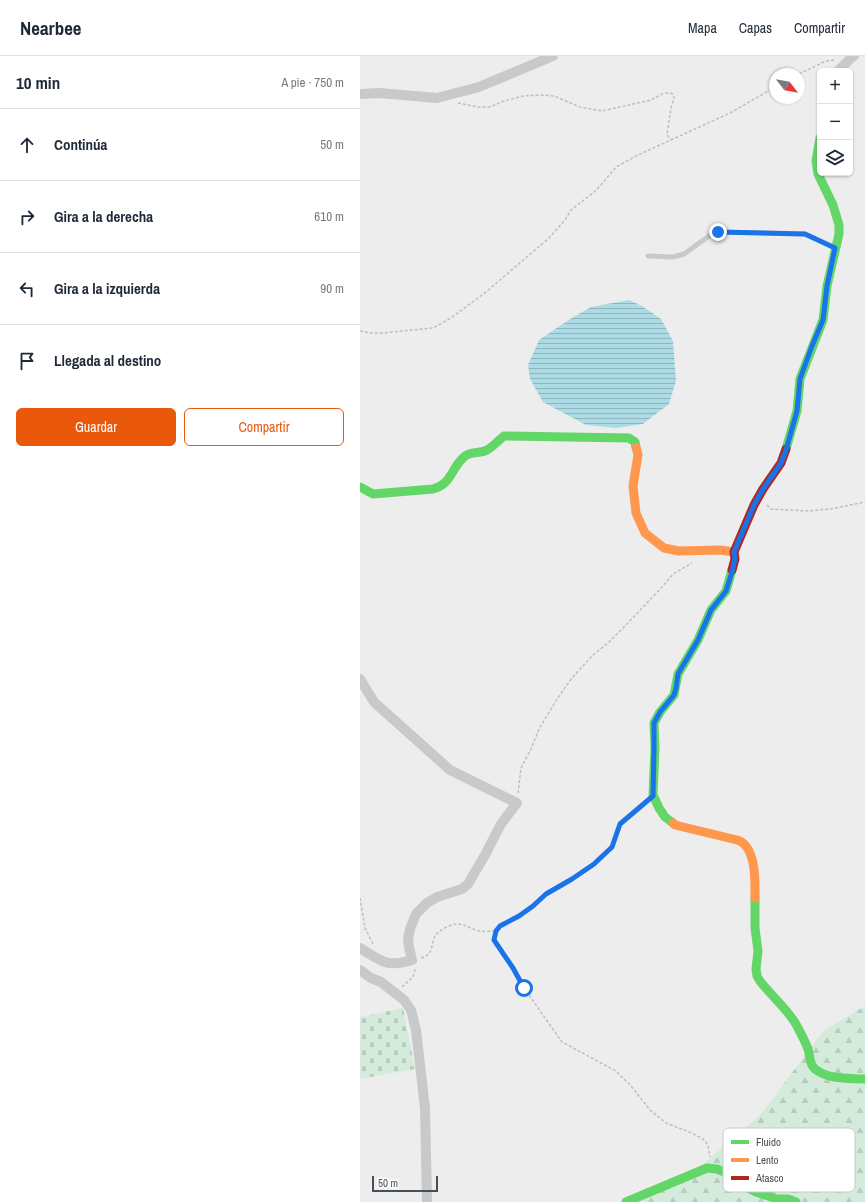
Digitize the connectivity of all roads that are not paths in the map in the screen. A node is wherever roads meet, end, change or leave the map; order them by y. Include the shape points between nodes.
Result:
1 (553, 56) edge
2 (853, 57) edge
3 (841, 68) edge
4 (360, 94) edge
5 (820, 140) edge
6 (835, 248) junction
7 (648, 256) dead end
8 (360, 487) edge
9 (734, 552) junction
10 (360, 679) edge
11 (360, 948) edge
12 (360, 970) edge
13 (865, 1079) edge
14 (723, 1172) edge
15 (756, 1192) edge
16 (427, 1202) edge
17 (626, 1202) edge
18 (796, 1202) edge

1 - 4 street via 479,87 437,98
2 - 3 street
5 - 6 street via 816,161 818,174 834,204 839,225
6 - 7 lane via 805,234 718,232 684,254 674,257
6 - 9 street via 823,320 800,379 797,411 786,450 781,463 758,498
8 - 9 street via 373,494 380,494 441,487 462,458 467,454 487,450 504,436 629,438 635,442 638,455 633,486 636,513 645,533 664,548 678,551
9 - 13 street via 735,559 726,591 711,610 698,640 678,674 674,695 654,723 653,796 665,817 675,825 744,844 752,860 754,872 758,944 756,974 799,1030 812,1066 829,1077
10 - 11 street via 374,702 450,770 517,802 501,824 468,884 462,889 437,897 416,914 408,939 412,960 391,964 380,961
12 - 16 street via 404,1000 416,1030 425,1108
14 - 17 street via 707,1168
15 - 18 street

